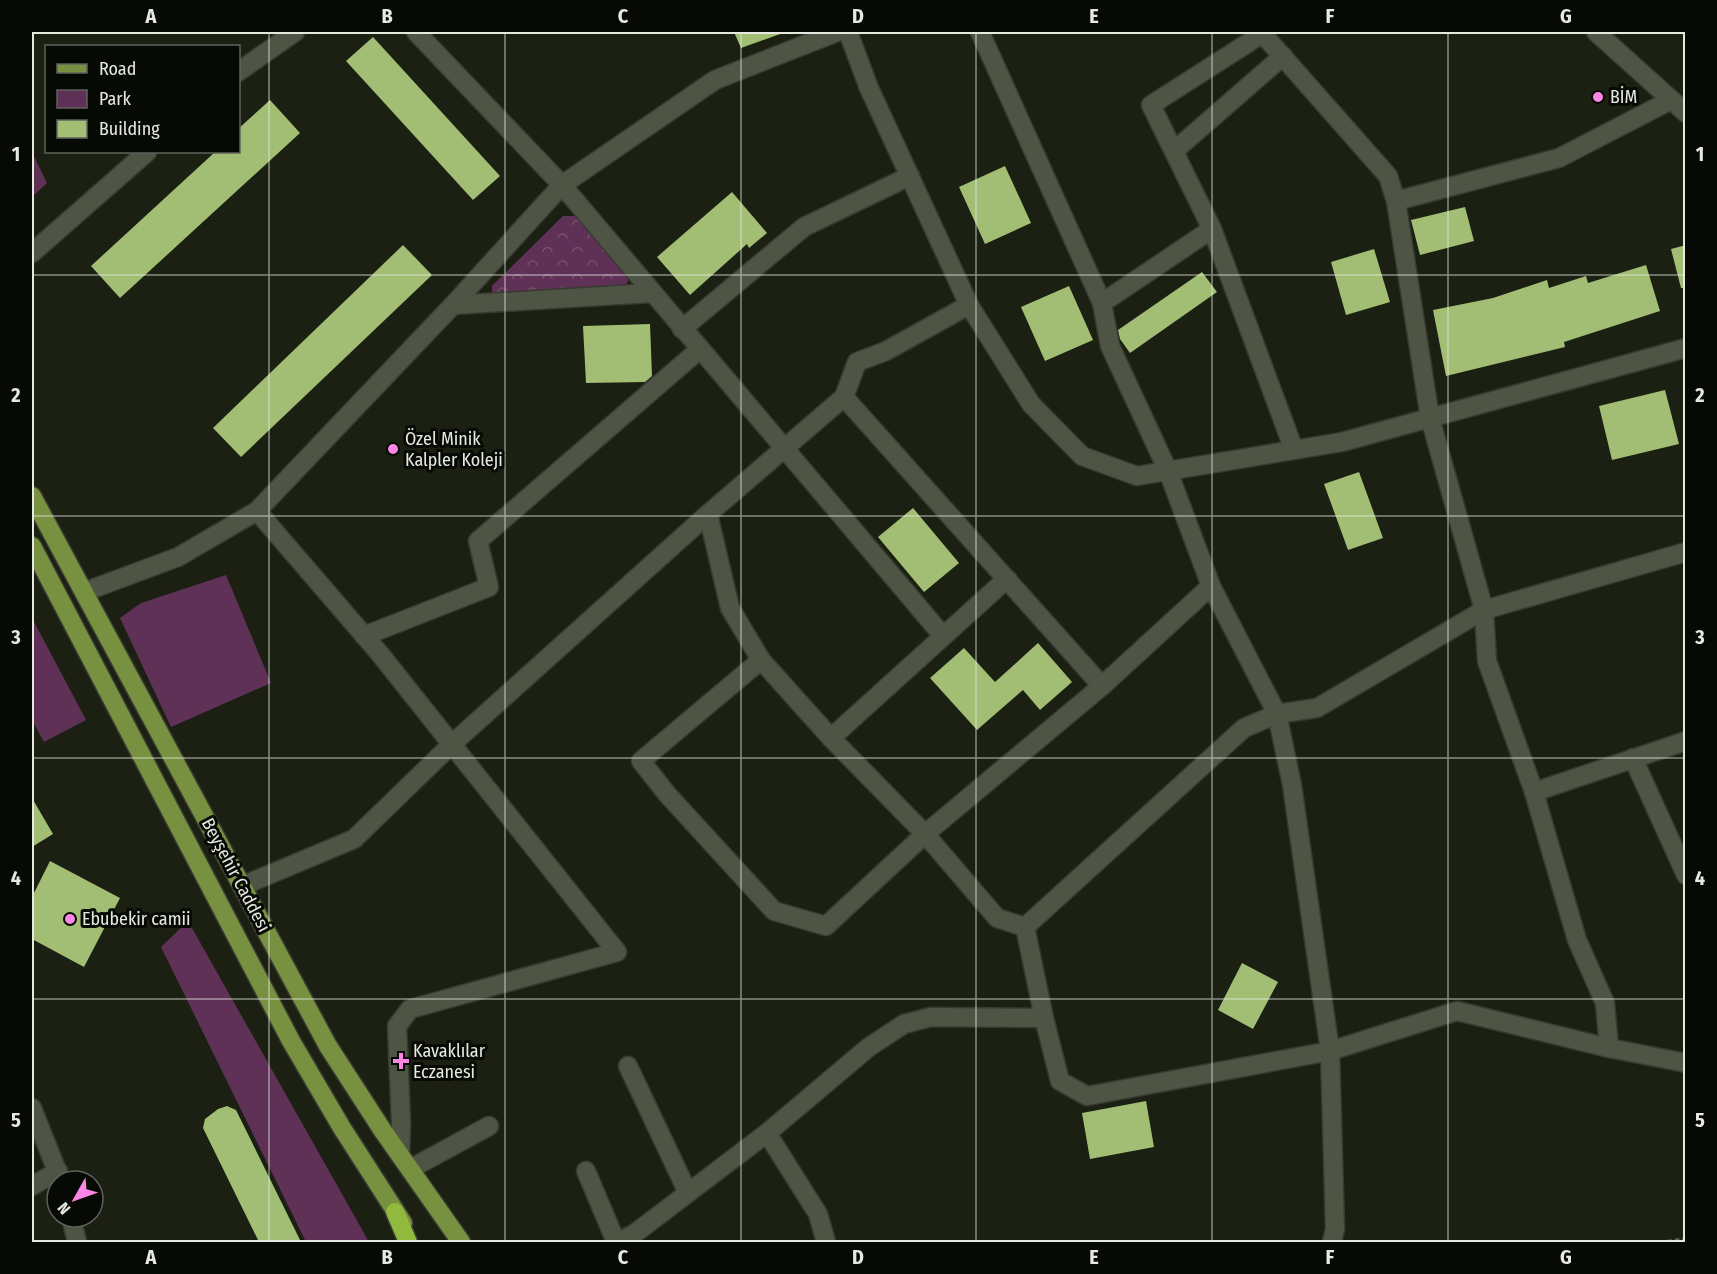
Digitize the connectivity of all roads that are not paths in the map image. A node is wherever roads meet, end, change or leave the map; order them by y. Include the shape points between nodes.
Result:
1 (296, 32) edge
2 (416, 32) edge
3 (837, 32) edge
4 (848, 32) edge
5 (980, 32) edge
6 (1263, 32) edge
7 (1596, 32) edge
8 (1283, 56) junction
9 (240, 71) edge
10 (1671, 100) junction
11 (1686, 113) edge
12 (1174, 151) junction
13 (146, 153) edge
14 (909, 176) junction
15 (562, 185) junction
16 (1396, 201) junction
17 (1212, 229) junction
18 (32, 253) edge
19 (651, 293) junction
20 (1102, 303) junction
21 (453, 305) junction
22 (969, 305) junction
23 (682, 329) junction
24 (1686, 348) edge
25 (700, 349) junction
26 (844, 396) junction
27 (1430, 418) junction
28 (784, 448) junction
29 (1294, 450) junction
30 (1168, 471) junction
31 (32, 496) edge
32 (257, 511) junction
33 (708, 514) junction
34 (32, 546) edge
35 (1686, 552) edge
36 (1008, 580) junction
37 (1211, 586) junction
38 (84, 592) junction
39 (1484, 610) junction
40 (364, 636) junction
41 (943, 636) junction
42 (761, 660) junction
43 (1102, 686) junction
44 (1277, 714) junction
45 (831, 738) junction
46 (1686, 741) edge
47 (452, 744) junction
48 (1633, 758) junction
49 (1534, 792) junction
50 (925, 834) junction
51 (1685, 871) edge
52 (242, 886) junction
53 (1024, 927) junction
54 (1044, 1018) junction
55 (1609, 1048) junction
56 (1330, 1051) junction
57 (1686, 1063) edge
58 (627, 1066) dead end
59 (32, 1108) edge
60 (489, 1126) dead end
61 (767, 1133) junction
62 (405, 1162) junction
63 (56, 1169) edge
64 (586, 1171) dead end
65 (688, 1193) junction
66 (395, 1212) junction
67 (1336, 1238) edge
68 (627, 1240) edge
69 (820, 1240) edge
70 (408, 1242) edge
71 (416, 1242) edge
72 (461, 1242) edge

1 - 9 street
2 - 15 street
3 - 15 street via 715,80
4 - 14 street
5 - 20 street
6 - 8 street
6 - 12 street via 1151,105
7 - 10 street
8 - 12 street
8 - 16 street via 1388,176
10 - 11 street
10 - 16 street via 1559,158
12 - 17 street
13 - 18 street
14 - 22 street
14 - 23 street via 804,226
15 - 19 street
15 - 21 street
16 - 27 street
17 - 20 street
17 - 29 street
19 - 21 street
19 - 23 street
20 - 30 street via 1110,346
21 - 32 street
22 - 26 street via 886,351 857,362
22 - 30 street via 1031,404 1082,456 1137,476
23 - 25 street
24 - 27 street
25 - 28 street
25 - 40 street via 478,541 489,586
26 - 28 street
26 - 36 street
27 - 29 street via 1342,442
27 - 39 street
28 - 33 street
28 - 41 street
29 - 30 street
30 - 37 street
31 - 38 main road, Beyşehir Caddesi
32 - 38 street via 178,557
32 - 40 street
33 - 42 street via 730,608
33 - 47 street
34 - 66 main road, Beyşehir Caddesi via 291,1041
35 - 39 street
36 - 41 street
36 - 43 street
37 - 43 street
37 - 44 street
38 - 52 main road, Beyşehir Caddesi
39 - 44 street via 1317,708
39 - 49 street via 1487,660
40 - 47 street
41 - 45 street
42 - 45 street
42 - 50 street via 641,761 774,911 826,926
43 - 50 street
44 - 53 street via 1244,728
44 - 56 street via 1292,785
45 - 50 street
46 - 48 street
47 - 52 street via 354,838
47 - 62 street via 617,952 410,1009 397,1026
48 - 49 street
48 - 51 street
49 - 55 street via 1577,940 1605,1003
50 - 53 street via 997,918
52 - 62 main road, Beyşehir Caddesi via 328,1046
53 - 54 street
54 - 56 street via 1060,1081 1087,1096
54 - 61 street via 931,1017 904,1024 869,1047
55 - 56 street via 1457,1011
55 - 57 street
56 - 67 street
58 - 65 street
59 - 63 street
60 - 62 street
61 - 65 street
61 - 69 street via 818,1214
62 - 72 main road, Beyşehir Caddesi
64 - 68 street
65 - 68 street
66 - 70 highway
66 - 71 main road, Beyşehir Caddesi

